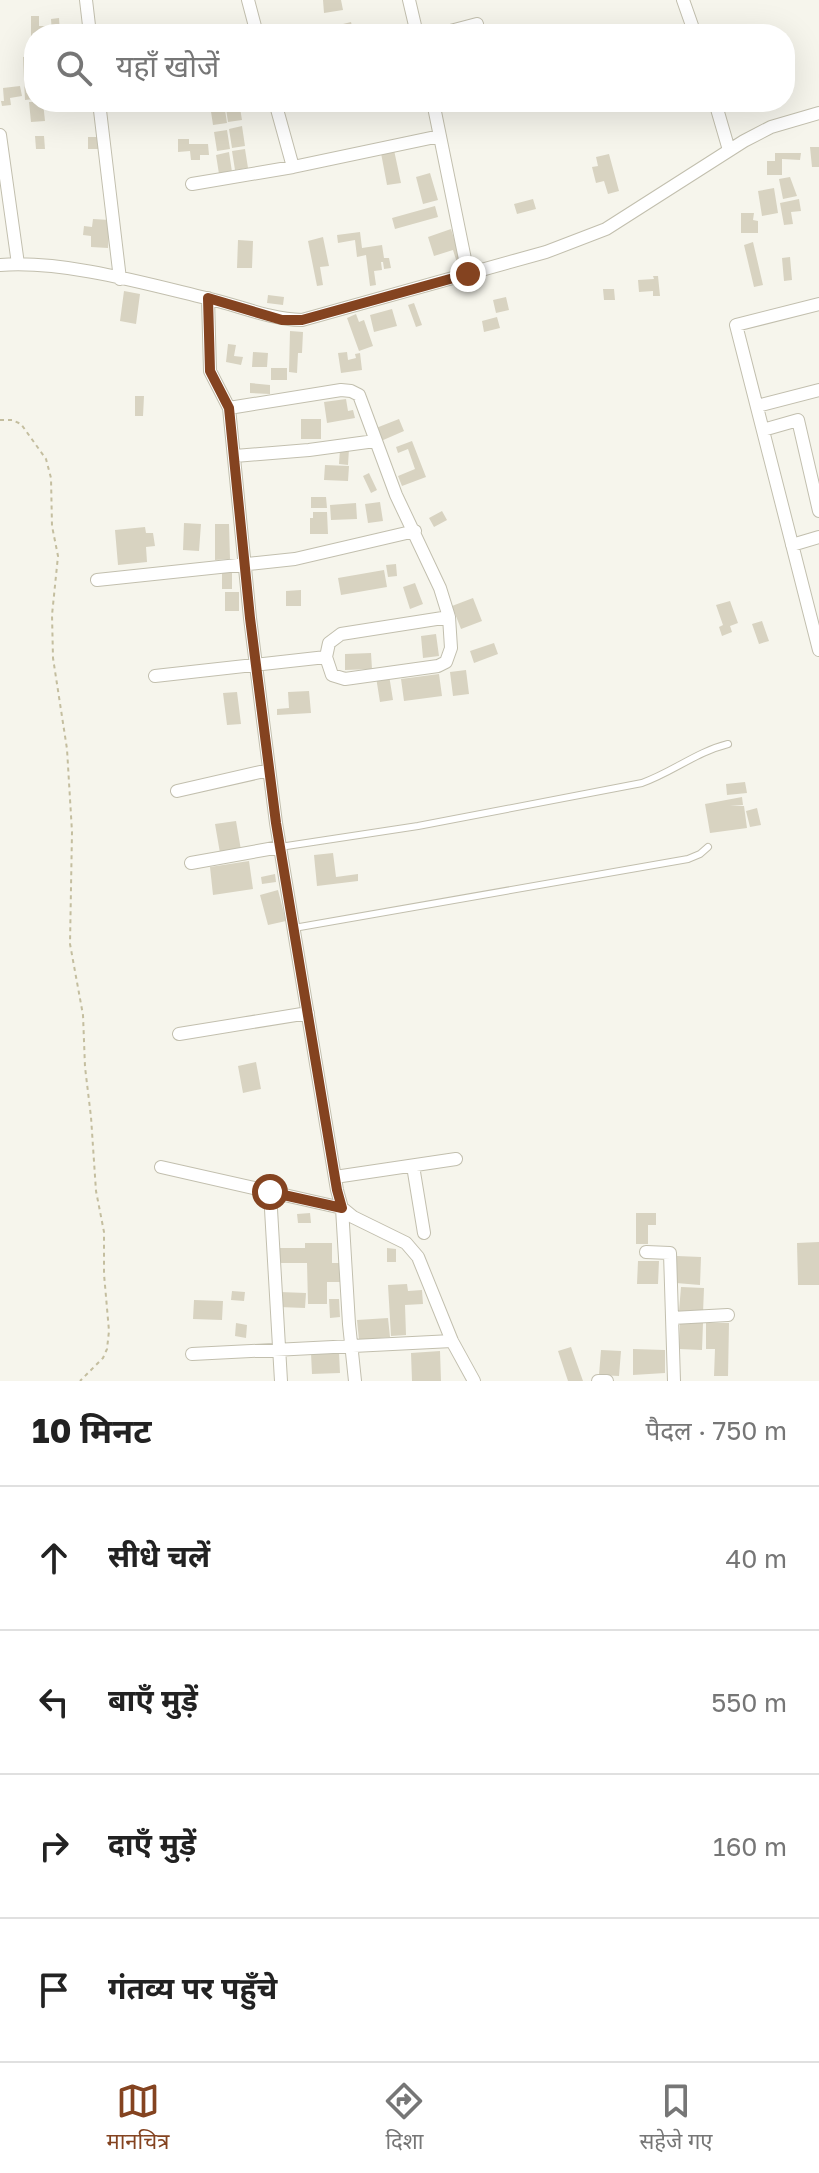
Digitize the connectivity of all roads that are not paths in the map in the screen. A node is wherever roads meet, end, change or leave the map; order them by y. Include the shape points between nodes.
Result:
1 (86, 0) edge
2 (248, 0) edge
3 (409, 0) edge
4 (683, 0) edge
5 (89, 24) edge
6 (254, 24) edge
7 (415, 24) edge
8 (691, 24) edge
9 (100, 112) edge
10 (278, 112) edge
11 (435, 112) edge
12 (718, 112) edge
13 (819, 113) edge
14 (0, 135) edge
15 (440, 136) junction
16 (729, 150) junction
17 (293, 167) junction
18 (192, 184) dead end
19 (18, 264) junction
20 (0, 265) edge
21 (468, 274) junction
22 (120, 279) junction
23 (208, 298) junction
24 (819, 304) edge
25 (819, 390) edge
26 (757, 406) junction
27 (229, 408) junction
28 (763, 430) junction
29 (375, 441) junction
30 (235, 456) junction
31 (819, 511) edge
32 (415, 531) junction
33 (819, 537) edge
34 (792, 545) junction
35 (246, 566) junction
36 (97, 580) dead end
37 (449, 617) junction
38 (819, 650) edge
39 (326, 657) junction
40 (255, 667) junction
41 (155, 676) dead end
42 (728, 744) dead end
43 (269, 770) junction
44 (177, 791) dead end
45 (280, 847) junction
46 (708, 847) dead end
47 (191, 863) dead end
48 (294, 928) junction
49 (308, 1013) junction
50 (179, 1034) dead end
51 (456, 1159) dead end
52 (413, 1166) junction
53 (161, 1167) dead end
54 (335, 1177) junction
55 (270, 1192) junction
56 (342, 1208) junction
57 (424, 1233) dead end
58 (646, 1252) dead end
59 (728, 1315) dead end
60 (672, 1318) junction
61 (452, 1341) junction
62 (352, 1347) junction
63 (280, 1348) junction
64 (192, 1354) dead end
65 (281, 1381) edge
66 (355, 1381) edge
67 (474, 1381) edge
68 (598, 1381) edge
69 (607, 1381) edge
70 (674, 1381) edge

1 - 5 street
2 - 6 street
3 - 7 street
4 - 8 street
9 - 22 street
10 - 17 street
11 - 15 street
12 - 16 street
13 - 16 street via 771,127
14 - 19 street
15 - 17 street
15 - 21 street
16 - 21 street via 606,229
17 - 18 street
19 - 20 street
19 - 22 street via 53,265
21 - 23 street via 302,320 282,320
22 - 23 street
23 - 27 street via 210,371
24 - 26 street via 736,325
25 - 26 street
26 - 28 street
27 - 29 street via 351,391 364,404
27 - 30 street
28 - 31 street via 798,420
28 - 34 street
29 - 30 street
29 - 32 street
30 - 35 street
32 - 35 street via 325,554
32 - 37 street
33 - 34 street
34 - 38 street
35 - 36 street
35 - 40 street
37 - 39 street via 341,634 329,643
37 - 39 street via 451,648 446,662 438,666 345,679 332,675
39 - 40 street
40 - 41 street
40 - 43 street
42 - 45 lane via 707,749 642,783
43 - 44 street
43 - 45 street
45 - 47 street
45 - 48 street
46 - 48 lane via 688,859
48 - 49 street
49 - 50 street
49 - 54 street
51 - 52 street
52 - 54 street
52 - 57 street
53 - 55 street
54 - 56 street
55 - 56 street
55 - 63 street
56 - 61 street via 406,1243 418,1257
56 - 62 street
58 - 60 street via 670,1253
59 - 60 street
60 - 70 street
61 - 62 street
61 - 67 street
62 - 63 street
62 - 66 street
63 - 64 street
63 - 65 street
68 - 69 street

